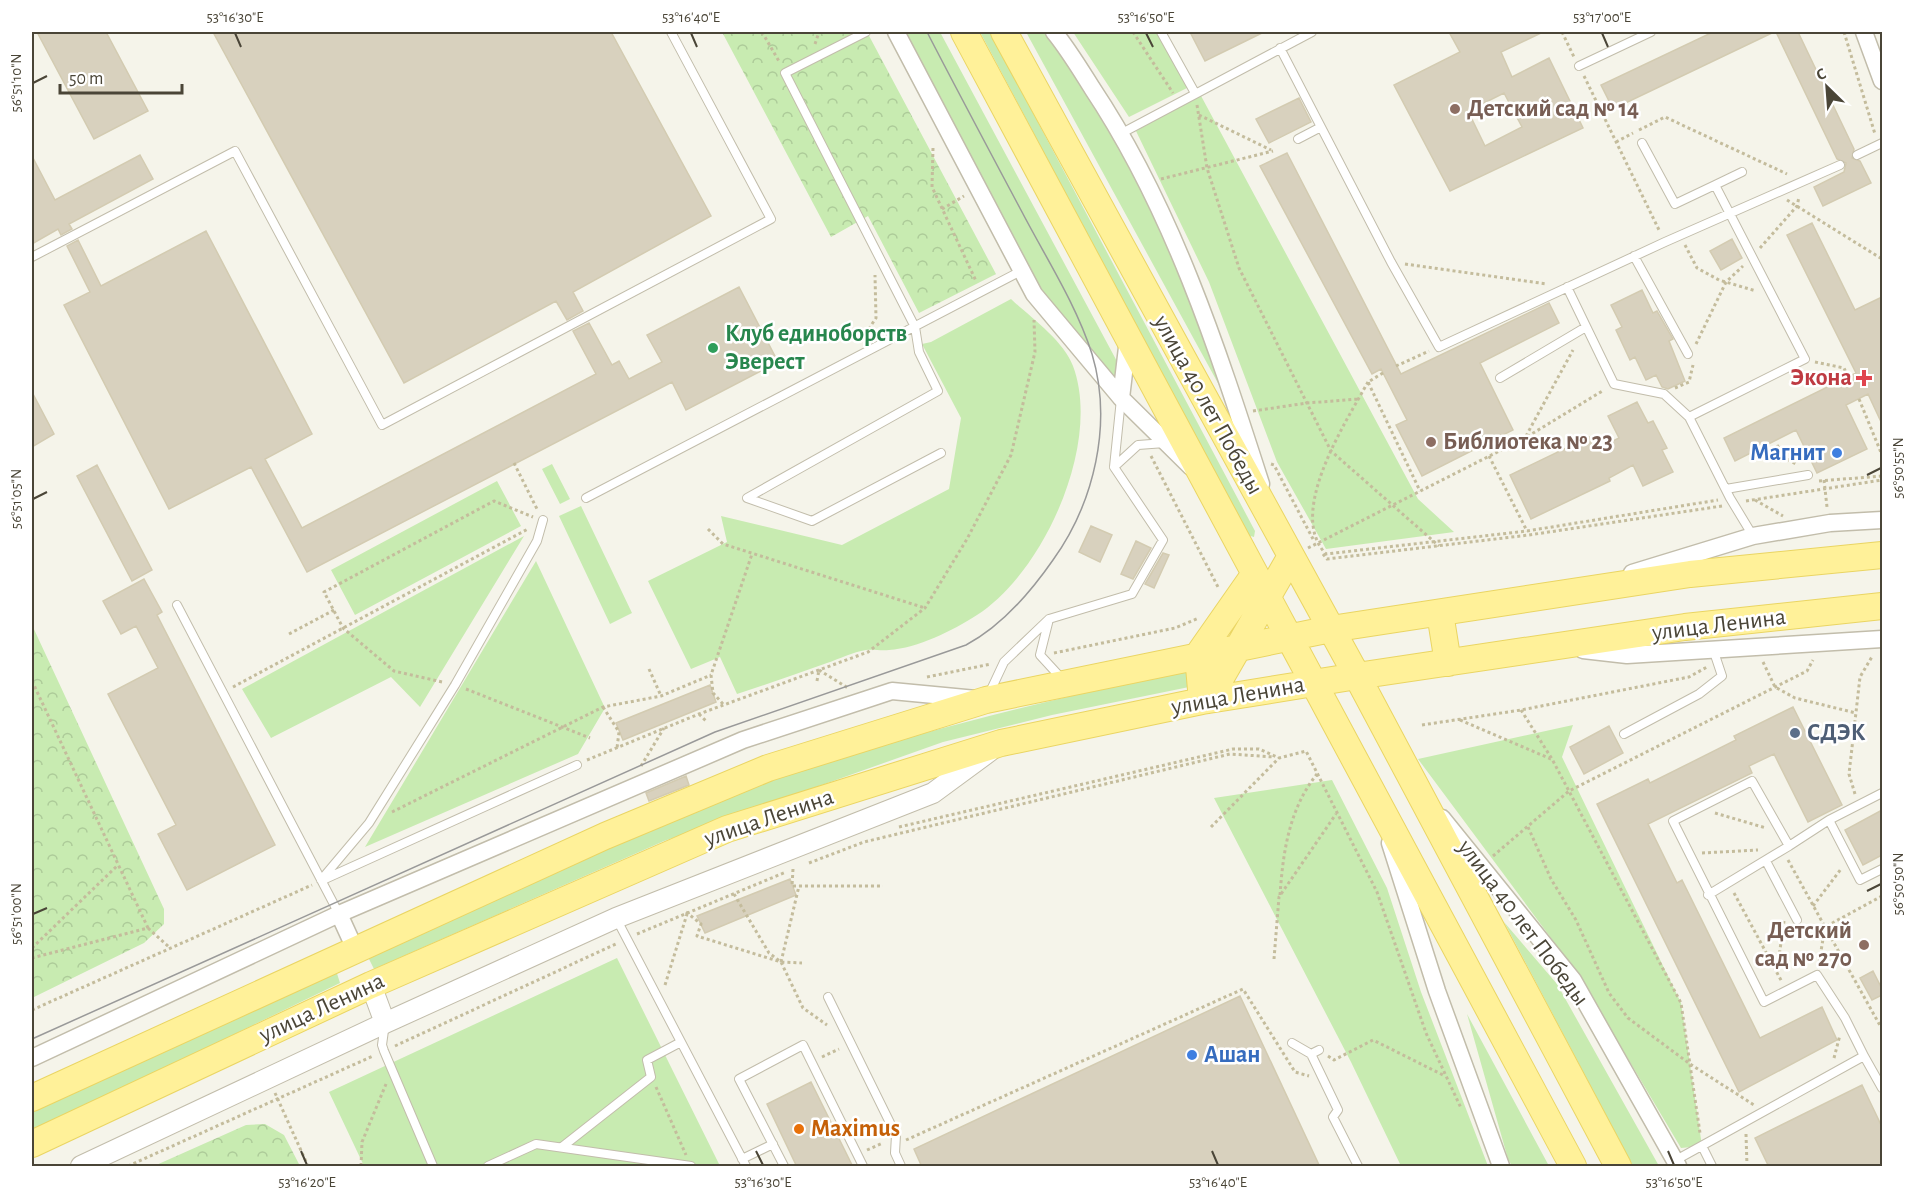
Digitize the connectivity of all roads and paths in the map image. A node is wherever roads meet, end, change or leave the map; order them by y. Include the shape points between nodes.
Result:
1 (671, 32) edge
2 (762, 32) edge
3 (866, 32) edge
4 (896, 32) edge
5 (964, 32) edge
6 (1004, 32) edge
7 (1054, 32) edge
8 (1133, 32) edge
9 (1161, 32) edge
10 (1562, 32) edge
11 (1651, 32) edge
12 (1844, 32) edge
13 (1864, 32) edge
14 (1305, 33) edge
15 (1280, 48) junction
16 (1579, 66) junction
17 (785, 73) junction
18 (1882, 81) edge
19 (1194, 93) junction
20 (1179, 101) junction
21 (1198, 115) junction
22 (1321, 127) junction
23 (1122, 133) junction
24 (1298, 139) dead end
25 (1616, 142) junction
26 (1642, 143) dead end
27 (1881, 144) edge
28 (933, 148) dead end
29 (1857, 156) dead end
30 (1840, 165) dead end
31 (1207, 168) junction
32 (1742, 172) dead end
33 (1803, 182) junction
34 (1148, 184) junction
35 (1715, 185) junction
36 (979, 188) junction
37 (1778, 194) junction
38 (1797, 206) junction
39 (942, 208) junction
40 (1731, 214) junction
41 (1680, 236) junction
42 (1665, 242) junction
43 (873, 243) junction
44 (32, 256) edge
45 (1634, 256) junction
46 (1752, 258) junction
47 (1882, 260) edge
48 (1391, 262) junction
49 (1021, 271) junction
50 (1726, 282) junction
51 (1568, 287) junction
52 (981, 292) junction
53 (1034, 294) junction
54 (1770, 295) junction
55 (915, 327) junction
56 (1586, 327) junction
57 (1128, 338) junction
58 (1439, 347) junction
59 (1692, 356) junction
60 (1805, 359) junction
61 (845, 363) junction
62 (1396, 366) dead end
63 (1383, 373) dead end
64 (1848, 377) dead end
65 (1500, 378) dead end
66 (1368, 382) junction
67 (1614, 384) junction
68 (1664, 394) junction
69 (1121, 398) junction
70 (1359, 399) junction
71 (1859, 399) dead end
72 (1307, 403) junction
73 (1250, 411) dead end
74 (1689, 417) junction
75 (1525, 438) junction
76 (1166, 442) junction
77 (1146, 445) junction
78 (1331, 451) junction
79 (941, 453) dead end
80 (1882, 455) edge
81 (1489, 456) junction
82 (1253, 457) junction
83 (514, 463) dead end
84 (1114, 467) junction
85 (1882, 478) edge
86 (1811, 479) joint
87 (1824, 480) junction
88 (1204, 481) junction
89 (1825, 487) junction
90 (1420, 491) junction
91 (1730, 497) junction
92 (586, 498) dead end
93 (1754, 499) junction
94 (1392, 505) junction
95 (543, 520) junction
96 (1882, 520) edge
97 (1830, 523) junction
98 (1275, 528) junction
99 (1793, 528) junction
100 (708, 530) dead end
101 (1528, 533) junction
102 (1753, 536) junction
103 (1434, 541) junction
104 (1316, 544) junction
105 (1240, 546) junction
106 (1439, 546) junction
107 (752, 554) junction
108 (1882, 555) edge
109 (1291, 556) junction
110 (1254, 575) junction
111 (1571, 592) junction
112 (1223, 596) dead end
113 (1268, 599) junction
114 (177, 605) dead end
115 (1882, 606) edge
116 (924, 608) junction
117 (334, 610) junction
118 (1440, 613) junction
119 (1049, 619) junction
120 (344, 628) junction
121 (1331, 629) junction
122 (289, 634) dead end
123 (1287, 637) junction
124 (1882, 639) edge
125 (1241, 646) junction
126 (1555, 647) junction
127 (1866, 650) dead end
128 (1198, 655) junction
129 (1805, 656) dead end
130 (1715, 657) junction
131 (1773, 659) dead end
132 (1448, 663) junction
133 (649, 669) dead end
134 (819, 670) junction
135 (711, 675) junction
136 (1357, 676) junction
137 (32, 681) edge
138 (817, 681) dead end
139 (1064, 682) junction
140 (1313, 683) junction
141 (1775, 687) junction
142 (851, 689) dead end
143 (223, 692) junction
144 (661, 696) junction
145 (986, 700) junction
146 (1205, 701) junction
147 (723, 704) junction
148 (603, 707) junction
149 (1521, 710) junction
150 (1856, 713) junction
151 (699, 714) junction
152 (1459, 719) junction
153 (707, 722) dead end
154 (1422, 725) dead end
155 (664, 727) junction
156 (1624, 734) dead end
157 (1000, 743) junction
158 (617, 747) junction
159 (1279, 758) junction
160 (1552, 759) junction
161 (577, 765) joint
162 (1317, 774) junction
163 (1412, 780) junction
164 (642, 782) junction
165 (1569, 791) junction
166 (1882, 793) edge
167 (1376, 800) junction
168 (1859, 805) junction
169 (1698, 808) junction
170 (1336, 813) junction
171 (1829, 820) junction
172 (369, 823) junction
173 (1211, 826) dead end
174 (1528, 826) junction
175 (892, 828) dead end
176 (1782, 832) junction
177 (860, 838) dead end
178 (1783, 850) junction
179 (1688, 854) junction
180 (1493, 856) dead end
181 (808, 857) dead end
182 (1849, 859) junction
183 (798, 861) dead end
184 (1766, 861) junction
185 (118, 865) junction
186 (793, 869) junction
187 (1882, 869) edge
188 (321, 880) junction
189 (1729, 883) junction
190 (799, 886) junction
191 (883, 886) dead end
192 (734, 894) junction
193 (1708, 895) junction
194 (1882, 896) edge
195 (1280, 897) junction
196 (1787, 901) junction
197 (1813, 906) junction
198 (685, 908) junction
199 (687, 913) junction
200 (339, 914) junction
201 (1797, 920) dead end
202 (1825, 927) junction
203 (148, 928) junction
204 (623, 930) junction
205 (169, 947) junction
206 (32, 948) edge
207 (355, 949) junction
208 (32, 958) edge
209 (1274, 958) dead end
210 (781, 962) junction
211 (802, 963) dead end
212 (1777, 973) junction
213 (1817, 975) junction
214 (371, 985) junction
215 (1786, 991) junction
216 (828, 997) dead end
217 (660, 1002) junction
218 (32, 1010) edge
219 (456, 1011) dead end
220 (1845, 1018) junction
221 (385, 1023) junction
222 (1882, 1029) edge
223 (831, 1032) dead end
224 (835, 1040) dead end
225 (681, 1042) junction
226 (1292, 1043) dead end
227 (384, 1051) junction
228 (1315, 1052) junction
229 (1864, 1056) junction
230 (32, 1058) edge
231 (1334, 1060) junction
232 (812, 1061) junction
233 (1690, 1064) junction
234 (329, 1069) dead end
235 (392, 1069) junction
236 (1319, 1071) junction
237 (318, 1074) dead end
238 (1830, 1074) junction
239 (651, 1077) junction
240 (1447, 1077) junction
241 (308, 1079) dead end
242 (1882, 1088) edge
243 (275, 1094) junction
244 (32, 1098) edge
245 (277, 1100) junction
246 (1763, 1110) junction
247 (1465, 1117) dead end
248 (1745, 1120) junction
249 (32, 1144) edge
250 (773, 1144) junction
251 (894, 1144) junction
252 (1702, 1146) junction
253 (562, 1147) junction
254 (858, 1155) junction
255 (126, 1162) dead end
256 (744, 1163) edge
257 (1677, 1163) edge
258 (691, 1166) edge
259 (81, 1167) edge
260 (128, 1167) edge
261 (308, 1167) edge
262 (361, 1167) edge
263 (433, 1167) edge
264 (488, 1167) edge
265 (784, 1167) edge
266 (863, 1167) edge
267 (901, 1167) edge
268 (1358, 1167) edge
269 (1501, 1167) edge
270 (1573, 1167) edge
271 (1618, 1167) edge
272 (1712, 1167) edge
273 (1747, 1167) edge

1 - 44 lane via 771,219 382,425 235,151
2 - 17 path
3 - 17 lane
4 - 36 street, улица 40 лет Победы
5 - 57 main road, улица 40 лет Победы
6 - 98 main road, улица 40 лет Победы
7 - 23 street, улица 40 лет Победы
8 - 20 path
9 - 19 lane
10 - 16 path
11 - 16 lane
12 - 27 path
13 - 18 street
14 - 15 lane
15 - 19 lane
15 - 22 lane
16 - 25 path
17 - 43 lane
19 - 20 lane
19 - 21 path
20 - 23 lane
21 - 31 path
21 - 31 path via 1273,151
22 - 24 lane
22 - 48 lane
23 - 34 street, улица 40 лет Победы
25 - 33 path via 1665,117
25 - 42 path
26 - 35 lane via 1675,204
27 - 29 lane
28 - 39 path via 932,187
30 - 33 lane
31 - 34 path
31 - 72 path via 1239,268
32 - 35 lane
33 - 37 lane
33 - 38 path
34 - 82 street, улица 40 лет Победы via 1193,286
35 - 40 lane
36 - 39 path
36 - 49 street, улица 40 лет Победы
37 - 38 path
37 - 40 lane
38 - 46 path
38 - 47 path
39 - 52 path
40 - 41 lane
40 - 46 lane
41 - 42 lane
41 - 50 path via 1697,268
42 - 45 lane
43 - 55 lane
43 - 61 path via 876,318
45 - 51 lane
45 - 59 lane
46 - 50 path
46 - 54 lane
48 - 51 path
48 - 58 lane
49 - 52 lane
49 - 53 street, улица 40 лет Победы
50 - 54 path
50 - 59 path
51 - 56 lane
51 - 58 lane
52 - 55 lane
53 - 69 street, улица 40 лет Победы
53 - 116 path via 1035,352 1011,455
54 - 60 lane
55 - 61 lane
55 - 79 lane via 919,352 938,391 747,498 812,521
56 - 65 lane
56 - 67 lane
56 - 75 path
57 - 69 street
57 - 88 main road, улица 40 лет Победы
58 - 62 path
59 - 68 path via 1689,382
60 - 64 path via 1844,368
60 - 74 lane
61 - 92 lane
63 - 66 path
66 - 70 path
66 - 90 path
67 - 68 lane
67 - 75 path
68 - 74 lane
69 - 76 street, улица 40 лет Победы
69 - 84 lane
70 - 72 path
70 - 78 path
71 - 80 path
72 - 73 path
72 - 78 path
74 - 91 lane
75 - 81 path
76 - 77 lane
76 - 88 street, улица 40 лет Победы
77 - 84 lane via 1138,445
77 - 112 path
78 - 94 path
78 - 104 path via 1313,505
81 - 90 path
81 - 101 path
82 - 98 street, улица 40 лет Победы
82 - 104 path via 1274,465
83 - 95 path
84 - 119 lane via 1163,540 1132,594
85 - 87 path
85 - 89 path
86 - 87 path
86 - 91 lane
87 - 89 path
88 - 105 main road, улица 40 лет Победы
89 - 93 path
89 - 97 path
90 - 94 path
91 - 93 path
91 - 93 path via 1749,495
91 - 101 path
91 - 101 path
91 - 102 lane
93 - 99 path via 1781,513
94 - 103 path
94 - 104 path
95 - 117 path via 494,501 324,592
95 - 120 path
95 - 172 lane via 537,541
96 - 97 street, улица Ленина
97 - 99 street, улица Ленина
98 - 105 main road
98 - 109 main road, улица 40 лет Победы
99 - 102 street, улица Ленина
100 - 107 path via 723,544
101 - 103 path
101 - 106 path
102 - 111 street, улица Ленина
103 - 104 path via 1326,554
103 - 106 path
104 - 106 path via 1327,559
105 - 110 main road, улица 40 лет Победы
107 - 116 path
107 - 135 path
108 - 111 main road, улица Ленина via 1690,574
109 - 113 main road
109 - 121 main road, улица 40 лет Победы
110 - 113 main road, улица 40 лет Победы
110 - 128 main road
111 - 118 main road, улица Ленина
113 - 123 main road, улица 40 лет Победы
113 - 125 main road
114 - 143 lane
115 - 126 main road, улица Ленина via 1685,627
116 - 134 path via 868,652
117 - 120 path
117 - 122 path
118 - 121 main road, улица Ленина
118 - 132 main road
119 - 139 lane via 1040,656
119 - 145 lane via 1004,662
120 - 143 path
121 - 123 main road, улица Ленина
121 - 136 main road, улица 40 лет Победы
123 - 125 main road, улица Ленина
123 - 140 main road, улица 40 лет Победы
124 - 130 street, улица Ленина
125 - 128 main road, улица Ленина
125 - 146 main road
126 - 130 street, улица Ленина via 1627,655
126 - 132 main road, улица Ленина
127 - 150 path via 1876,649 1860,677
128 - 139 main road, улица Ленина
128 - 146 main road
129 - 141 path via 1816,655 1807,671
130 - 149 path via 1689,677
130 - 156 lane via 1722,676 1699,694
131 - 141 path via 1762,659
132 - 136 main road, улица Ленина
133 - 144 path
134 - 138 path
134 - 142 path
134 - 147 path
135 - 144 path
135 - 147 path via 713,693
136 - 140 main road, улица Ленина
136 - 163 main road, улица 40 лет Победы
137 - 185 path
139 - 145 main road, улица Ленина
140 - 146 main road, улица Ленина
140 - 167 main road, улица 40 лет Победы
141 - 150 path via 1795,698
141 - 165 path
143 - 188 lane
144 - 148 path
145 - 164 street, улица Ленина via 892,691 743,740
145 - 207 main road, улица Ленина via 768,768 605,836
146 - 157 main road, улица Ленина
147 - 151 path
148 - 158 path via 620,732
148 - 172 path
149 - 152 path
149 - 160 path
150 - 168 path via 1849,774
151 - 153 path
151 - 155 path
152 - 154 path
152 - 160 path
155 - 158 path
155 - 164 path via 639,769
157 - 204 street via 933,793
157 - 214 main road, улица Ленина via 728,829
158 - 161 path
159 - 162 path via 1306,751
159 - 173 path
159 - 175 path via 1259,749 1233,749
159 - 186 path via 1230,754 864,842
160 - 165 path
161 - 188 lane
162 - 170 path
162 - 195 path via 1306,787 1288,829
163 - 167 main road
163 - 257 street, улица 40 лет Победы via 1573,980
163 - 271 main road, улица 40 лет Победы
164 - 200 street, улица Ленина
165 - 174 path
165 - 233 path via 1681,1003
166 - 168 lane
167 - 269 street, улица 40 лет Победы via 1437,991
167 - 270 main road, улица 40 лет Победы
168 - 171 lane
169 - 176 path
169 - 176 lane via 1752,781
169 - 179 lane via 1673,821
170 - 195 path
170 - 240 path via 1377,892 1426,1033
171 - 178 lane
171 - 182 lane
172 - 188 lane
174 - 180 path
174 - 233 path via 1609,993 1628,1018
176 - 178 lane
177 - 181 path
178 - 179 path
178 - 184 lane
178 - 197 path
179 - 193 lane
182 - 187 lane via 1860,880
182 - 197 path
183 - 198 path
184 - 189 lane
184 - 196 lane
185 - 203 path
185 - 206 path
186 - 190 path via 792,886
186 - 192 path
188 - 200 lane
188 - 205 path
189 - 193 lane
189 - 212 path
190 - 191 path
190 - 210 path
192 - 199 path
192 - 210 path via 769,953
193 - 215 lane via 1764,1002
194 - 202 path
195 - 209 path
196 - 201 lane
196 - 212 path
197 - 202 path
198 - 199 path
198 - 204 path
199 - 204 path
199 - 210 path via 701,924 697,936
199 - 217 path
200 - 207 street, улица Ленина
200 - 230 street
202 - 213 path
202 - 222 path
203 - 205 path
203 - 208 path
204 - 217 lane
204 - 219 path
204 - 221 street
204 - 227 path
205 - 218 path
207 - 214 main road
207 - 244 main road, улица Ленина
210 - 211 path
210 - 223 path via 803,1008 826,1023
212 - 215 path
213 - 215 lane
213 - 220 lane
214 - 221 street
214 - 249 main road, улица Ленина
216 - 251 lane via 896,1135
217 - 225 lane
220 - 229 lane
220 - 238 path
221 - 227 lane
221 - 259 street
224 - 232 path via 839,1049
225 - 239 lane via 647,1060
225 - 256 lane
226 - 228 lane
227 - 235 lane
227 - 245 path
228 - 231 path
228 - 236 lane
229 - 238 lane
229 - 242 lane
231 - 236 path
231 - 240 path via 1372,1040
232 - 250 lane via 803,1045 739,1079
232 - 254 lane
233 - 246 path
233 - 252 path
234 - 237 path
235 - 262 path via 362,1142
235 - 263 lane
236 - 251 path via 1309,1076 1294,1072 1244,989
236 - 268 lane via 1338,1110 1333,1117
238 - 246 lane
239 - 253 lane
239 - 258 path
240 - 247 path
241 - 243 path
243 - 245 path
243 - 255 path
245 - 260 path
245 - 261 path
246 - 248 lane
248 - 252 lane
248 - 273 path
250 - 256 lane
250 - 265 lane
251 - 254 path via 886,1141
251 - 267 lane
252 - 257 lane
252 - 272 lane
253 - 258 lane
253 - 264 lane via 536,1144
254 - 266 lane

